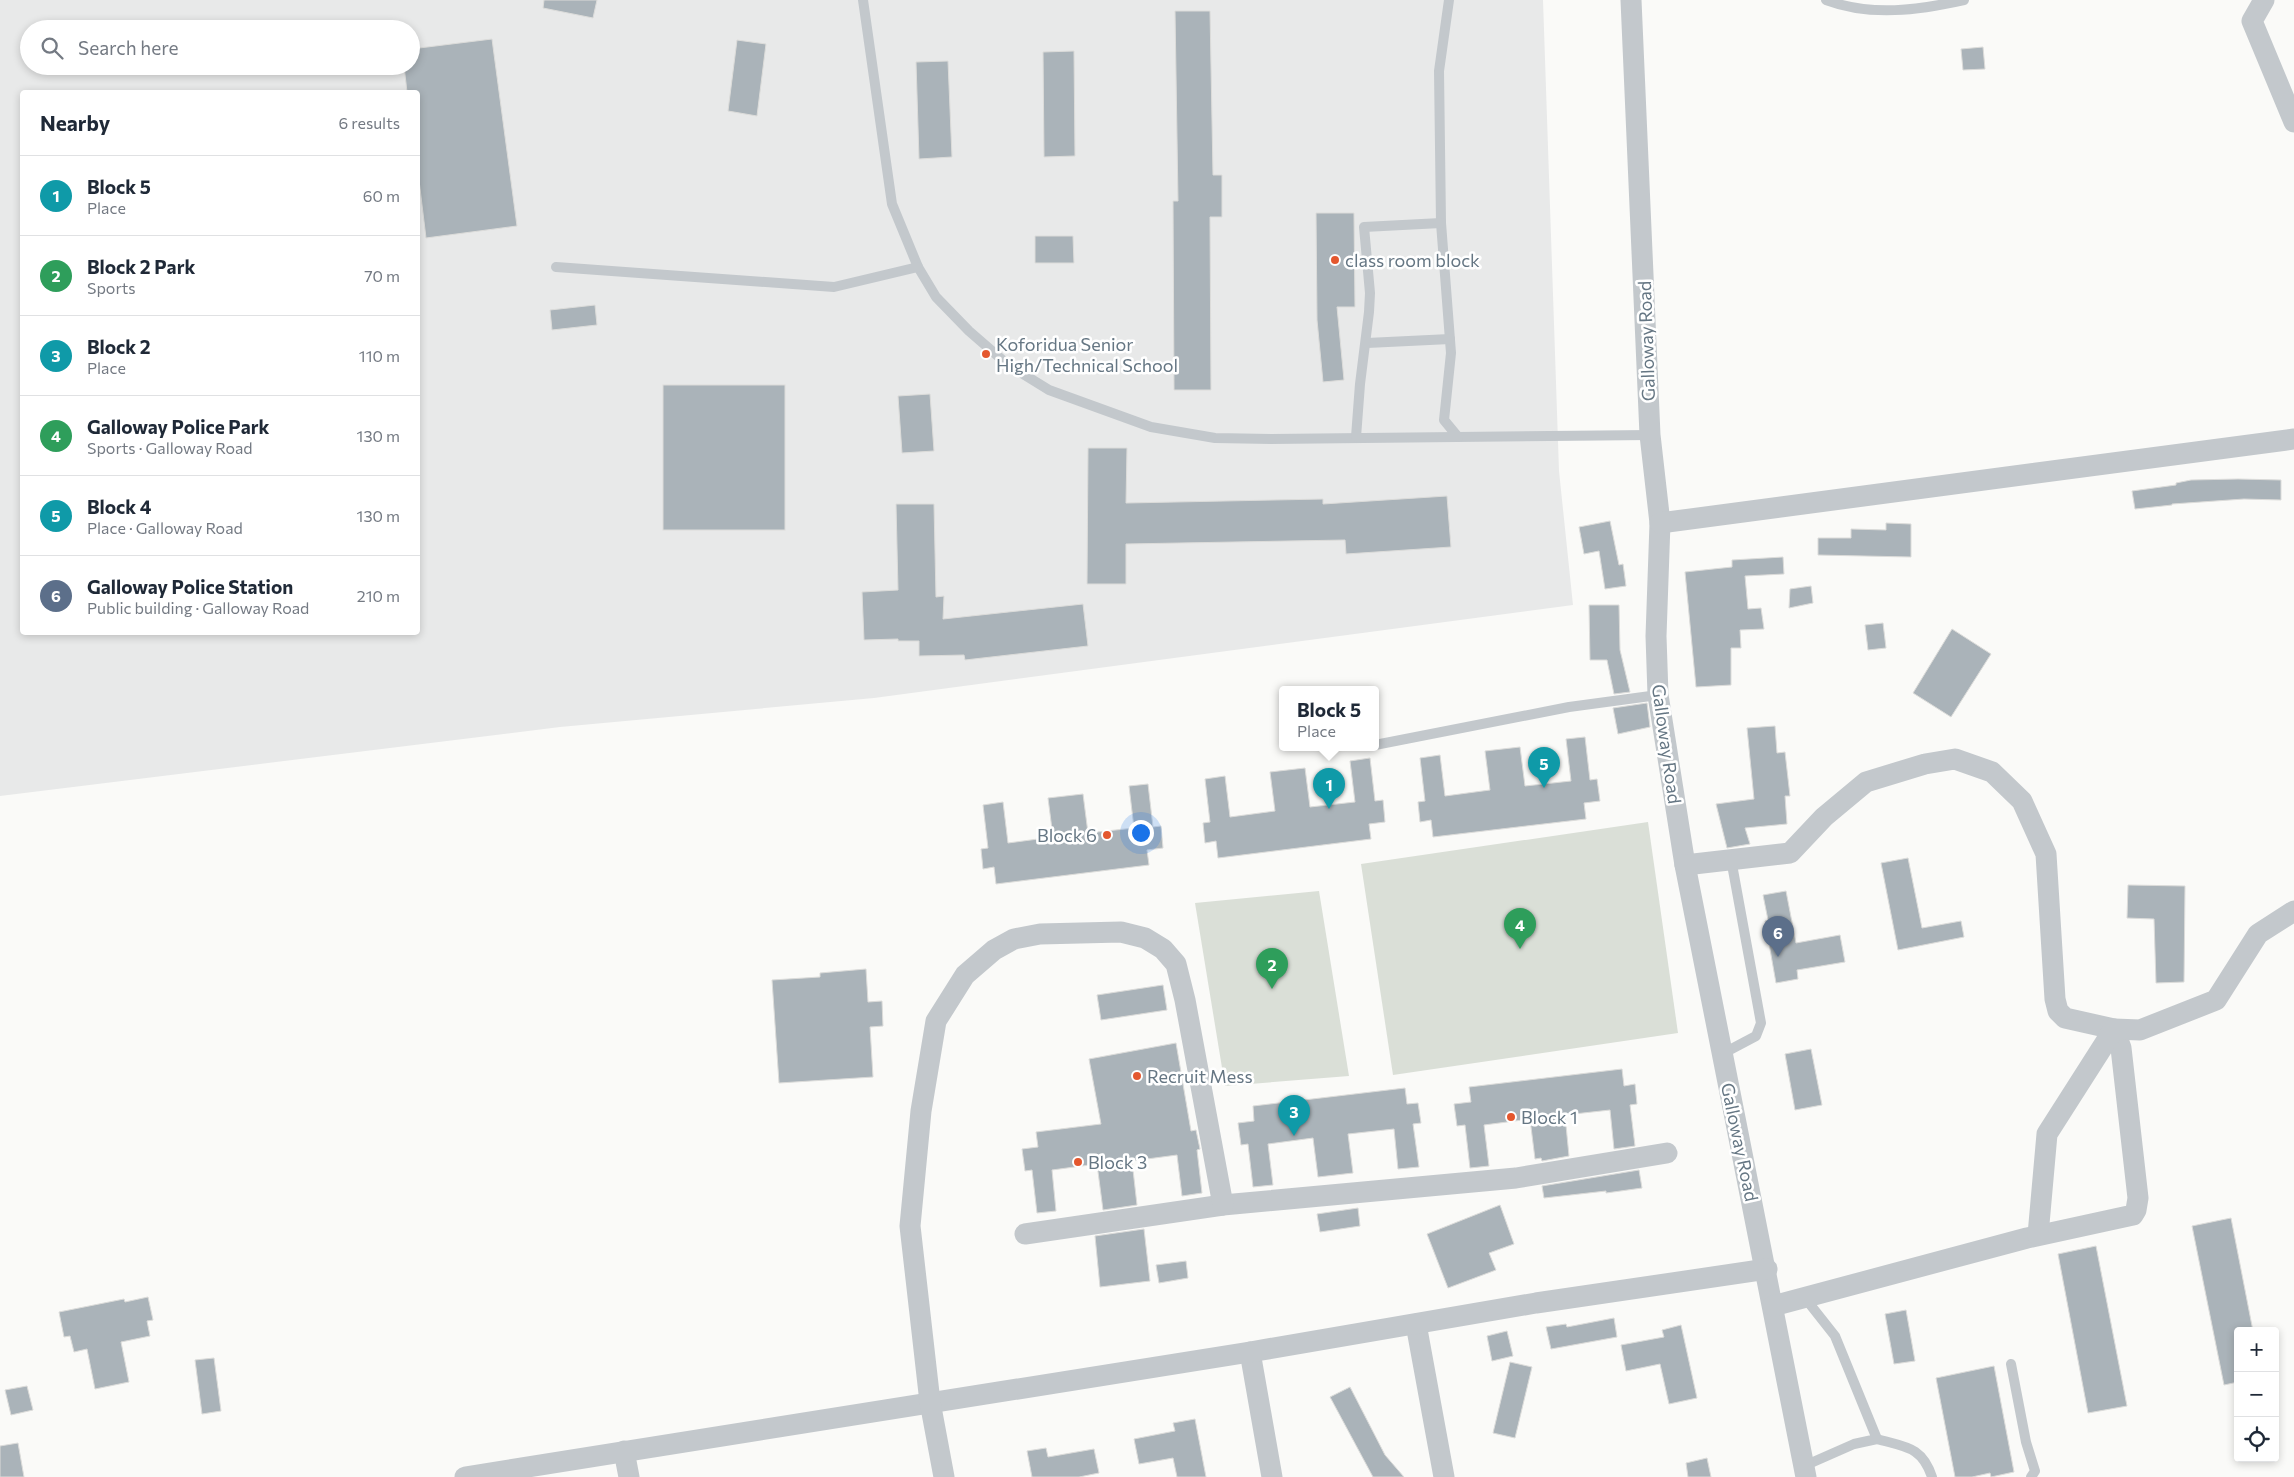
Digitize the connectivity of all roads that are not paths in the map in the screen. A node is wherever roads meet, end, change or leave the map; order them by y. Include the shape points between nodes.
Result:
1 (863, 0) edge
2 (1449, 0) edge
3 (1631, 0) edge
4 (1826, 0) edge
5 (1964, 0) edge
6 (2264, 0) edge
7 (2294, 122) edge
8 (1441, 223) junction
9 (556, 267) dead end
10 (918, 267) junction
11 (1450, 339) junction
12 (1367, 344) junction
13 (1650, 435) junction
14 (1458, 437) junction
15 (1356, 438) junction
16 (2294, 439) edge
17 (1660, 523) junction
18 (1658, 695) junction
19 (1379, 744) edge
20 (1731, 859) junction
21 (1685, 865) junction
22 (2294, 911) edge
23 (2114, 1029) junction
24 (1722, 1054) junction
25 (1667, 1153) dead end
26 (1223, 1205) junction
27 (1025, 1234) dead end
28 (2038, 1235) junction
29 (1767, 1269) junction
30 (1805, 1298) junction
31 (1773, 1306) junction
32 (1416, 1324) junction
33 (1250, 1352) junction
34 (2011, 1364) dead end
35 (930, 1402) junction
36 (1877, 1439) junction
37 (624, 1451) junction
38 (1805, 1472) edge
39 (465, 1477) edge
40 (629, 1477) edge
41 (944, 1477) edge
42 (1272, 1477) edge
43 (1444, 1477) edge
44 (1932, 1477) edge
45 (2031, 1477) edge

1 - 10 lane via 892,204
2 - 8 lane via 1438,71
3 - 13 street, Galloway Road
4 - 5 lane via 1872,10 1902,11
6 - 7 street via 2252,21
8 - 11 lane
8 - 12 lane via 1364,227 1370,293
9 - 10 lane via 834,287
10 - 15 lane via 936,297 1007,364 1049,390 1076,401 1150,427 1215,438
11 - 12 lane
11 - 14 lane via 1444,420
12 - 15 lane
13 - 14 lane
13 - 17 street, Galloway Road
14 - 15 lane
16 - 17 street
17 - 18 street, Galloway Road via 1656,636
18 - 19 lane via 1569,707
18 - 21 street, Galloway Road
20 - 21 street
20 - 23 street via 1790,853 1824,817 1866,782 1924,764 1955,760 1992,772 2022,801 2046,854 2058,1011 2065,1018
20 - 24 lane via 1761,1023 1756,1036
21 - 24 street, Galloway Road
22 - 23 street via 2258,934 2216,1000 2140,1030
23 - 28 street via 2047,1134
23 - 28 street via 2122,1048 2138,1198 2136,1210 2128,1217
24 - 29 street, Galloway Road
25 - 26 street via 1516,1178
26 - 27 street
26 - 35 street via 1185,1000 1176,964 1163,949 1145,938 1121,932 1040,934 1014,939 994,950 965,975 936,1021 926,1075 910,1226
28 - 30 street
29 - 31 street, Galloway Road
29 - 32 street
30 - 31 street
30 - 36 lane via 1836,1336
31 - 38 street, Galloway Road
32 - 33 street
32 - 43 street
33 - 35 street
33 - 42 street
34 - 45 lane via 2035,1471
35 - 37 street
35 - 41 street
36 - 38 lane via 1854,1444
36 - 44 lane via 1915,1450
37 - 39 street
37 - 40 street

